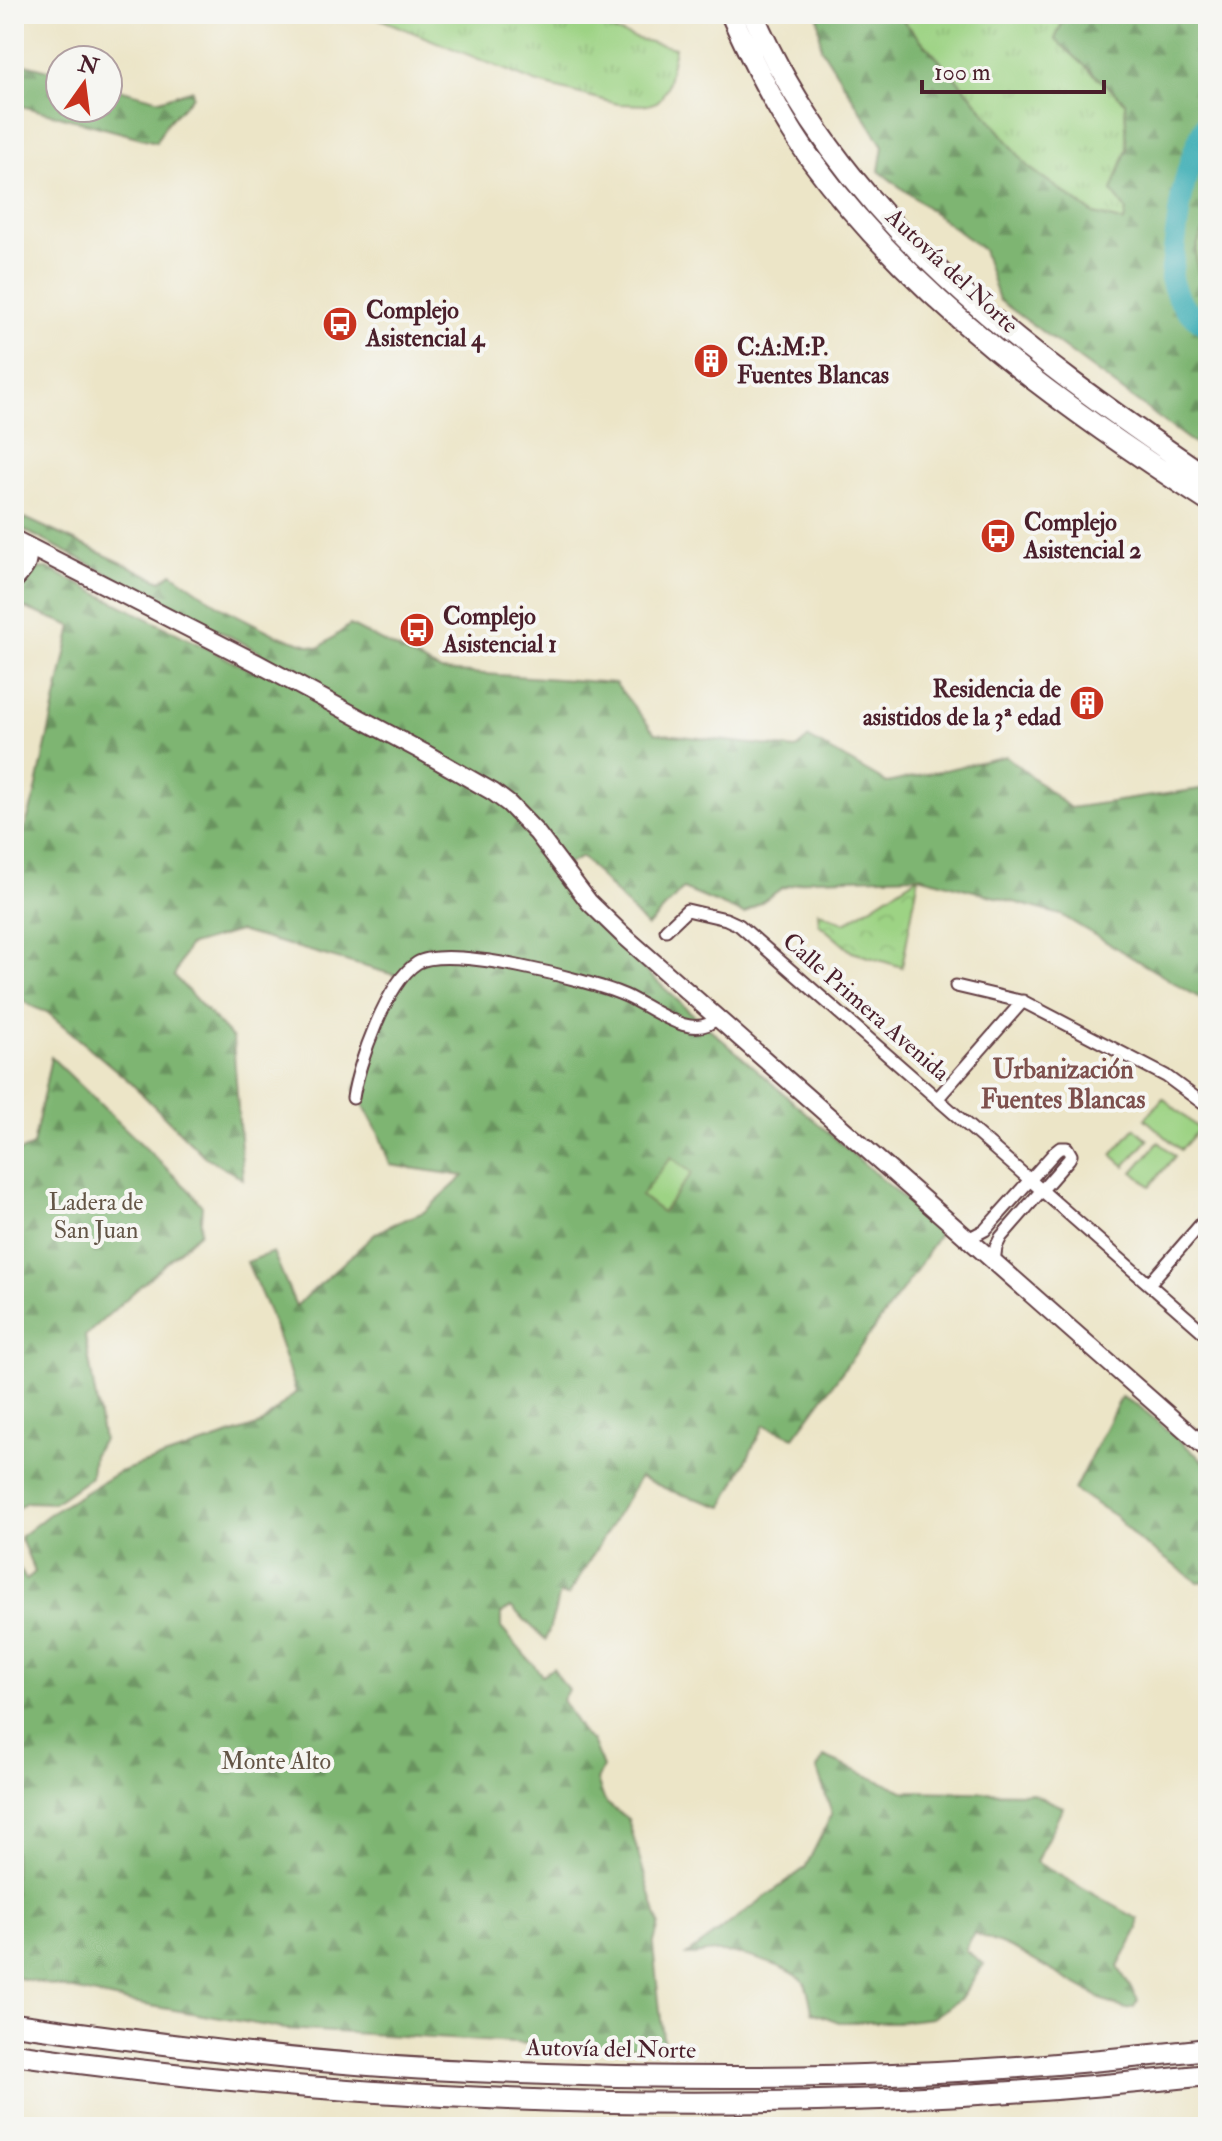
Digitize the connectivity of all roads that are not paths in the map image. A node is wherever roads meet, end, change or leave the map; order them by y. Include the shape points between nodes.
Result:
1 (722, 14) edge
2 (731, 14) edge
3 (754, 28) edge
4 (1208, 478) edge
5 (1208, 501) edge
6 (23, 551) edge
7 (14, 581) edge
8 (666, 930) dead end
9 (956, 986) dead end
10 (1023, 1001) junction
11 (717, 1018) junction
12 (353, 1098) dead end
13 (937, 1099) junction
14 (1208, 1107) edge
15 (1030, 1180) junction
16 (1043, 1191) junction
17 (1208, 1216) edge
18 (968, 1239) junction
19 (994, 1262) junction
20 (1149, 1284) junction
21 (1208, 1336) edge
22 (1208, 1450) edge
23 (14, 2024) edge
24 (1208, 2049) edge
25 (14, 2054) edge
26 (1208, 2075) edge

1 - 3 highway
2 - 3 highway, Autovía del Norte
3 - 4 highway, Autovía del Norte via 846,172 881,213 995,322
3 - 5 highway, Autovía del Norte via 769,107 789,124 875,237 995,348
6 - 7 main road
6 - 11 main road via 52,558 502,798 545,841 589,902
8 - 13 street, Calle Primera Avenida via 687,910 739,925
9 - 10 street
10 - 13 street
10 - 14 street via 1166,1076
11 - 12 street via 703,1027 680,1025 599,984 478,960 428,959 402,975 393,990 360,1063
11 - 18 main road
13 - 15 street, Calle Primera Avenida
15 - 16 street, Calle Primera Avenida
15 - 16 street via 1055,1152 1067,1148 1069,1159
15 - 18 street via 985,1230
16 - 19 street via 1001,1237
16 - 20 street, Calle Primera Avenida
17 - 20 street
18 - 19 main road
19 - 22 main road
20 - 21 street, Calle Primera Avenida
23 - 24 highway, Autovía del Norte via 396,2067 700,2077 936,2072
25 - 26 highway via 362,2092 617,2103 868,2100

